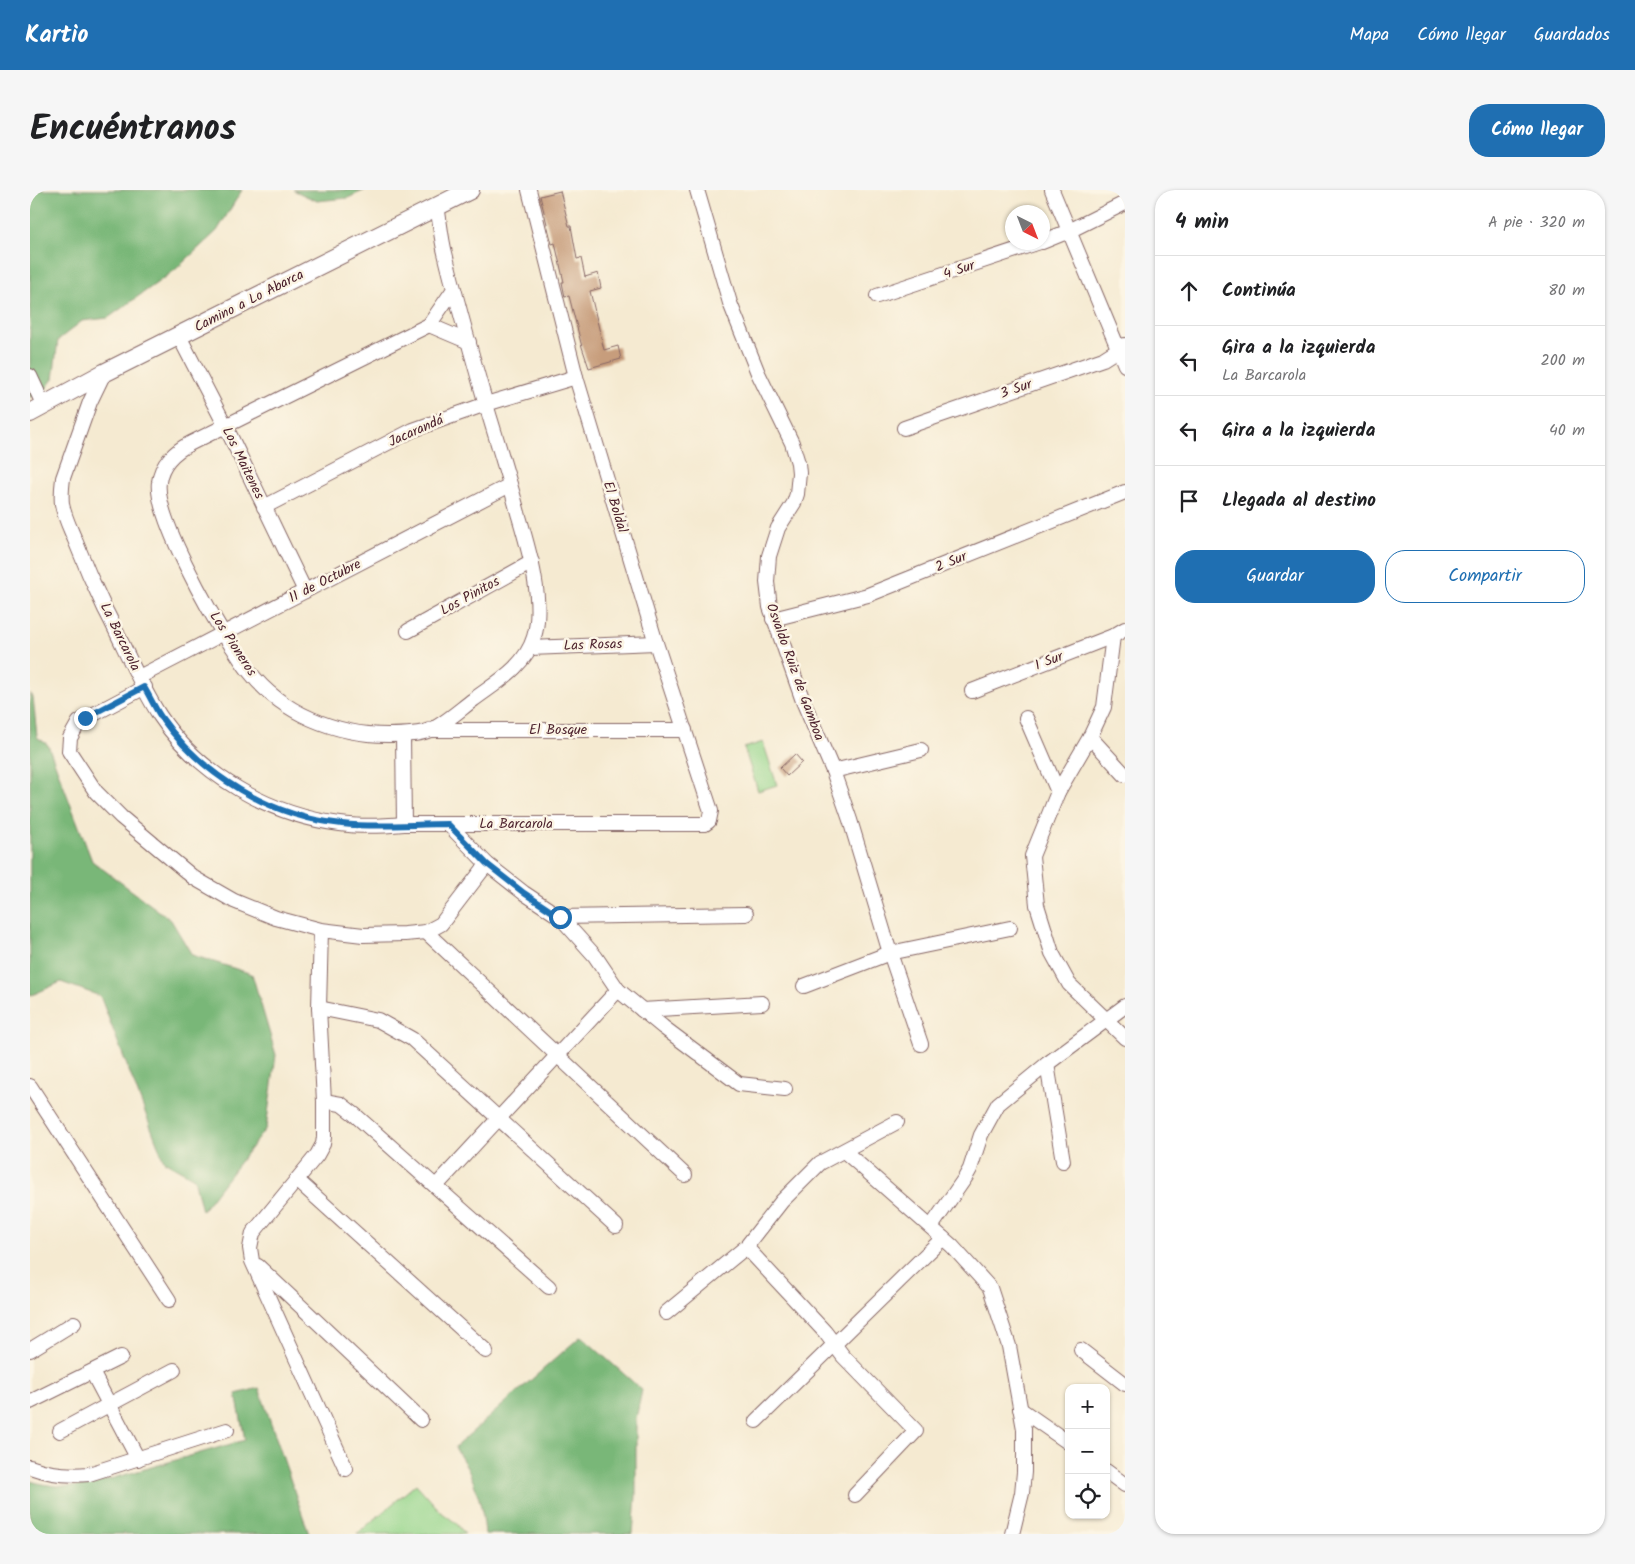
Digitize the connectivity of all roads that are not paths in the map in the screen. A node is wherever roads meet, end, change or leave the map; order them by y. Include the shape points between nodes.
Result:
1 (470, 190) edge
2 (529, 190) edge
3 (697, 190) edge
4 (1052, 190) edge
5 (1125, 204) edge
6 (437, 206) junction
7 (1069, 231) junction
8 (1050, 239) edge
9 (1018, 250) edge
10 (454, 289) junction
11 (877, 296) dead end
12 (429, 325) junction
13 (179, 336) junction
14 (469, 342) junction
15 (1122, 347) edge
16 (1125, 365) edge
17 (104, 374) junction
18 (30, 376) edge
19 (576, 377) junction
20 (486, 404) junction
21 (37, 410) edge
22 (225, 425) junction
23 (904, 428) dead end
24 (510, 485) junction
25 (1125, 492) edge
26 (264, 507) junction
27 (532, 562) junction
28 (305, 590) junction
29 (774, 619) junction
30 (408, 631) dead end
31 (1119, 632) edge
32 (224, 634) junction
33 (656, 643) junction
34 (530, 648) junction
35 (142, 682) junction
36 (972, 691) dead end
37 (1026, 718) dead end
38 (432, 730) junction
39 (685, 730) junction
40 (403, 735) junction
41 (1090, 737) junction
42 (921, 750) dead end
43 (833, 772) junction
44 (1125, 776) edge
45 (1058, 792) junction
46 (709, 821) joint
47 (404, 824) junction
48 (448, 824) junction
49 (487, 864) junction
50 (746, 914) dead end
51 (560, 917) junction
52 (1010, 928) dead end
53 (321, 930) junction
54 (426, 932) junction
55 (890, 954) junction
56 (804, 986) dead end
57 (618, 990) junction
58 (762, 1003) dead end
59 (1125, 1006) edge
60 (320, 1008) junction
61 (642, 1010) junction
62 (1107, 1020) junction
63 (1125, 1038) edge
64 (921, 1044) dead end
65 (557, 1056) junction
66 (1046, 1064) junction
67 (30, 1086) edge
68 (785, 1089) dead end
69 (324, 1101) junction
70 (499, 1118) junction
71 (897, 1122) dead end
72 (844, 1151) junction
73 (1063, 1161) dead end
74 (685, 1175) dead end
75 (297, 1180) junction
76 (436, 1186) junction
77 (616, 1226) dead end
78 (931, 1227) junction
79 (943, 1238) junction
80 (746, 1247) junction
81 (252, 1261) junction
82 (549, 1287) dead end
83 (169, 1300) dead end
84 (666, 1313) dead end
85 (74, 1323) dead end
86 (834, 1344) junction
87 (30, 1350) edge
88 (1081, 1350) dead end
89 (486, 1351) dead end
90 (121, 1357) dead end
91 (174, 1370) dead end
92 (92, 1372) junction
93 (1125, 1384) edge
94 (30, 1402) edge
95 (109, 1405) junction
96 (1020, 1409) junction
97 (421, 1420) dead end
98 (756, 1421) dead end
99 (227, 1430) dead end
100 (60, 1431) dead end
101 (1065, 1440) edge
102 (138, 1459) junction
103 (30, 1466) edge
104 (346, 1469) dead end
105 (1110, 1474) edge
106 (1125, 1485) edge
107 (855, 1495) dead end
108 (1012, 1534) edge

1 - 6 main road, Camino a Lo Abarca
2 - 19 street, El Boldal
3 - 29 street, Osvaldo Ruiz de Gamboa via 730,303 798,463 797,494 778,528 769,556 768,595
4 - 7 street
5 - 7 street, 4 Sur
6 - 10 street, Los Pioneros
6 - 13 main road, Camino a Lo Abarca
7 - 8 street, 4 Sur
7 - 15 street
9 - 11 street, 4 Sur
10 - 12 street, Los Pioneros
10 - 14 street, Los Pioneros
12 - 14 street
12 - 22 street, Los Pioneros
13 - 17 main road, Camino a Lo Abarca
13 - 22 street, Los Maitenes
14 - 20 street, Los Pioneros
15 - 16 street
15 - 23 street, 3 Sur via 1103,359
17 - 21 main road, Camino a Lo Abarca
17 - 35 street, La Barcarola via 90,402 67,466 62,483 62,501 89,576
18 - 21 street
19 - 20 street, Jacarandá
19 - 33 street, El Boldal
20 - 24 street, Los Pioneros
20 - 26 street, Jacarandá via 413,430
22 - 26 street, Los Maitenes
22 - 32 street, Los Pioneros via 177,451 162,469 158,484 160,501 171,532
24 - 27 street, Los Pioneros
24 - 28 street, 11 de Octubre
25 - 29 street, 2 Sur via 868,595
26 - 28 street, Los Maitenes
27 - 30 street, Los Pinitos
27 - 34 street, Los Pioneros via 538,620
28 - 32 street, 11 de Octubre
29 - 43 street, Osvaldo Ruiz de Gamboa
31 - 36 street, 1 Sur
31 - 41 street via 1104,707
32 - 35 street, 11 de Octubre
32 - 40 street, Los Pioneros via 259,683 298,712 344,730
33 - 34 street, Las Rosas
33 - 39 street, El Boldal
34 - 38 street, Los Pioneros via 511,672
35 - 47 street, La Barcarola via 160,716 188,749 221,777 259,800 298,815 340,824
35 - 53 street, 11 de Octubre via 75,727 69,751 86,778 120,817 194,878 255,910
37 - 45 street
38 - 39 street, El Bosque
38 - 40 street, Los Pioneros
39 - 46 street, El Boldal via 711,811
40 - 47 street
41 - 44 street
41 - 45 street
42 - 43 street
43 - 55 street, Osvaldo Ruiz de Gamboa
45 - 62 street via 1032,856 1037,905 1052,952 1069,984
46 - 48 street, La Barcarola via 705,824
47 - 48 street, La Barcarola
48 - 49 street
49 - 51 street
49 - 54 street via 441,924
50 - 51 street
51 - 57 street via 595,956
52 - 55 street
53 - 54 street, 11 de Octubre via 363,935
53 - 60 street
54 - 65 street
55 - 56 street
55 - 64 street, Osvaldo Ruiz de Gamboa
57 - 61 street
57 - 65 street
58 - 61 street
59 - 62 street
60 - 69 street
60 - 70 street via 378,1020 412,1039
61 - 68 street via 739,1084
62 - 63 street
62 - 66 street
65 - 70 street
65 - 74 street
66 - 73 street
66 - 78 street via 998,1104 981,1135 970,1169
67 - 83 street
69 - 75 street via 323,1144
69 - 76 street via 346,1108
70 - 76 street
70 - 77 street
71 - 72 street
72 - 78 street
72 - 80 street via 820,1163 782,1201
75 - 81 street via 253,1233
75 - 89 street
76 - 82 street
78 - 79 street
79 - 86 street
79 - 96 street via 990,1288 1009,1346
80 - 84 street
80 - 86 street
81 - 97 street
81 - 104 street
85 - 87 street
86 - 98 street
86 - 107 street via 916,1431
88 - 93 street
90 - 92 street
91 - 95 street
92 - 94 street
92 - 95 street
95 - 100 street
95 - 102 street
96 - 101 street
96 - 108 street via 1024,1429 1024,1472
99 - 102 street
102 - 103 street via 77,1475 51,1473
105 - 106 street

